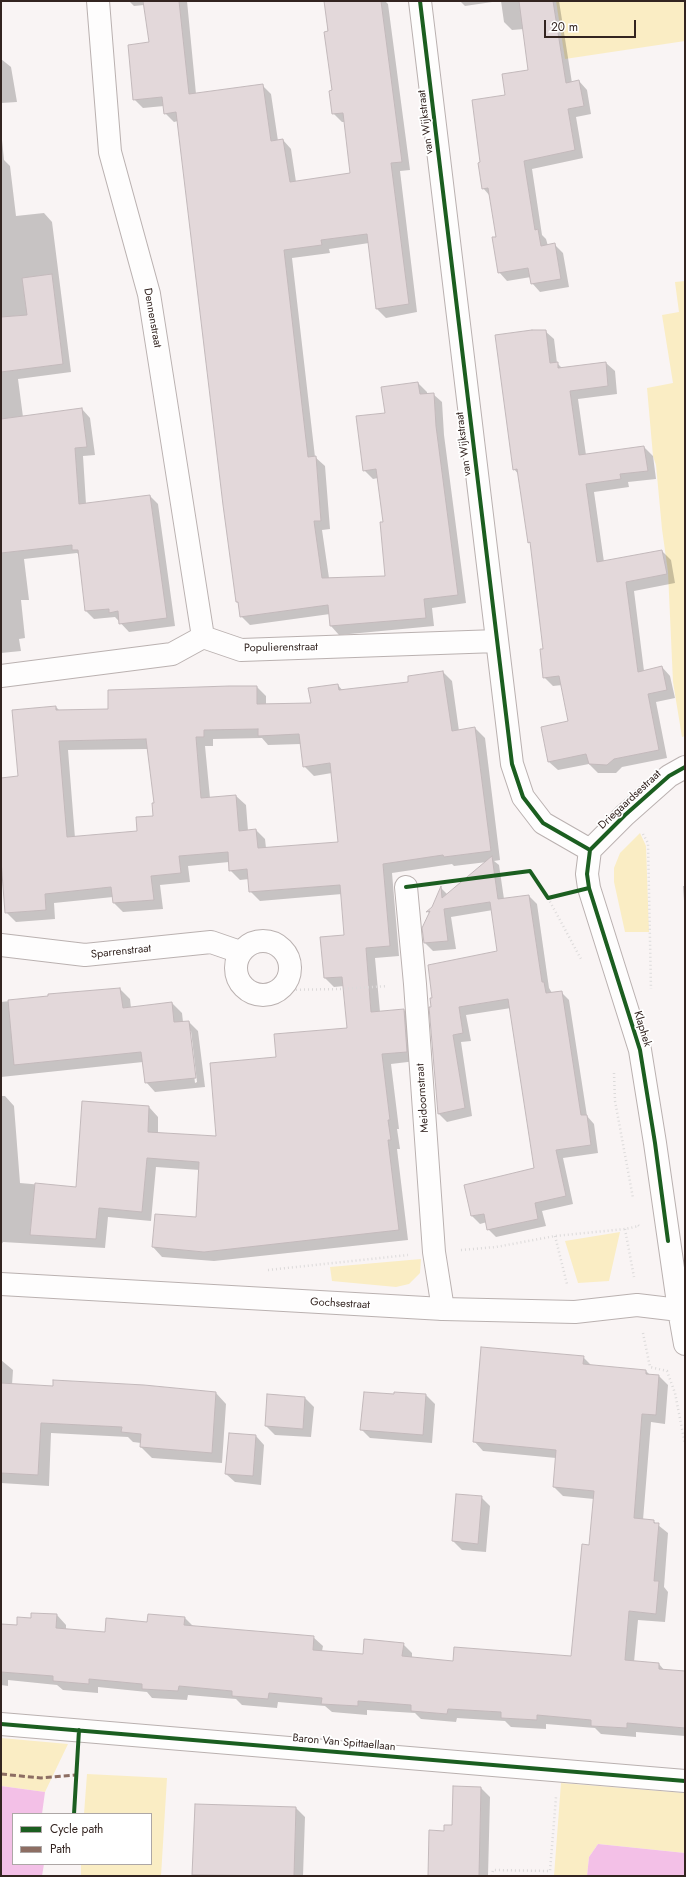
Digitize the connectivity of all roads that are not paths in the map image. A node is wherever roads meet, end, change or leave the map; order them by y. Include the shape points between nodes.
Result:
1 (98, 1) edge
2 (420, 1) edge
3 (203, 637) junction
4 (497, 642) junction
5 (1, 676) edge
6 (685, 767) edge
7 (590, 850) junction
8 (406, 887) dead end
9 (1, 945) edge
10 (240, 952) junction
11 (1, 1284) edge
12 (443, 1309) junction
13 (679, 1310) junction
14 (685, 1344) edge
15 (1, 1724) edge
16 (685, 1781) edge

1 - 3 street, Dennenstraat via 110,152 149,294
2 - 4 street, van Wijkstraat
3 - 4 street, Populierenstraat via 241,650
3 - 5 street via 172,654
4 - 7 street, van Wijkstraat via 512,764 522,797 543,823
6 - 7 street, Driegaardsestraat via 669,776 624,815
7 - 13 street, Klaphek via 587,874 589,888 640,1050
8 - 12 street, Meidoornstraat via 434,1252
9 - 10 street, Sparrenstraat via 85,955 212,942
10 - 10 street via 235,967 239,982 250,992 265,996 280,990 290,977 291,961 282,947 268,940 252,942
11 - 12 street, Gochsestraat
12 - 13 street, Gochsestraat via 575,1312 637,1305
13 - 14 street, Klaphek
15 - 16 street, Baron Van Spittaellaan

